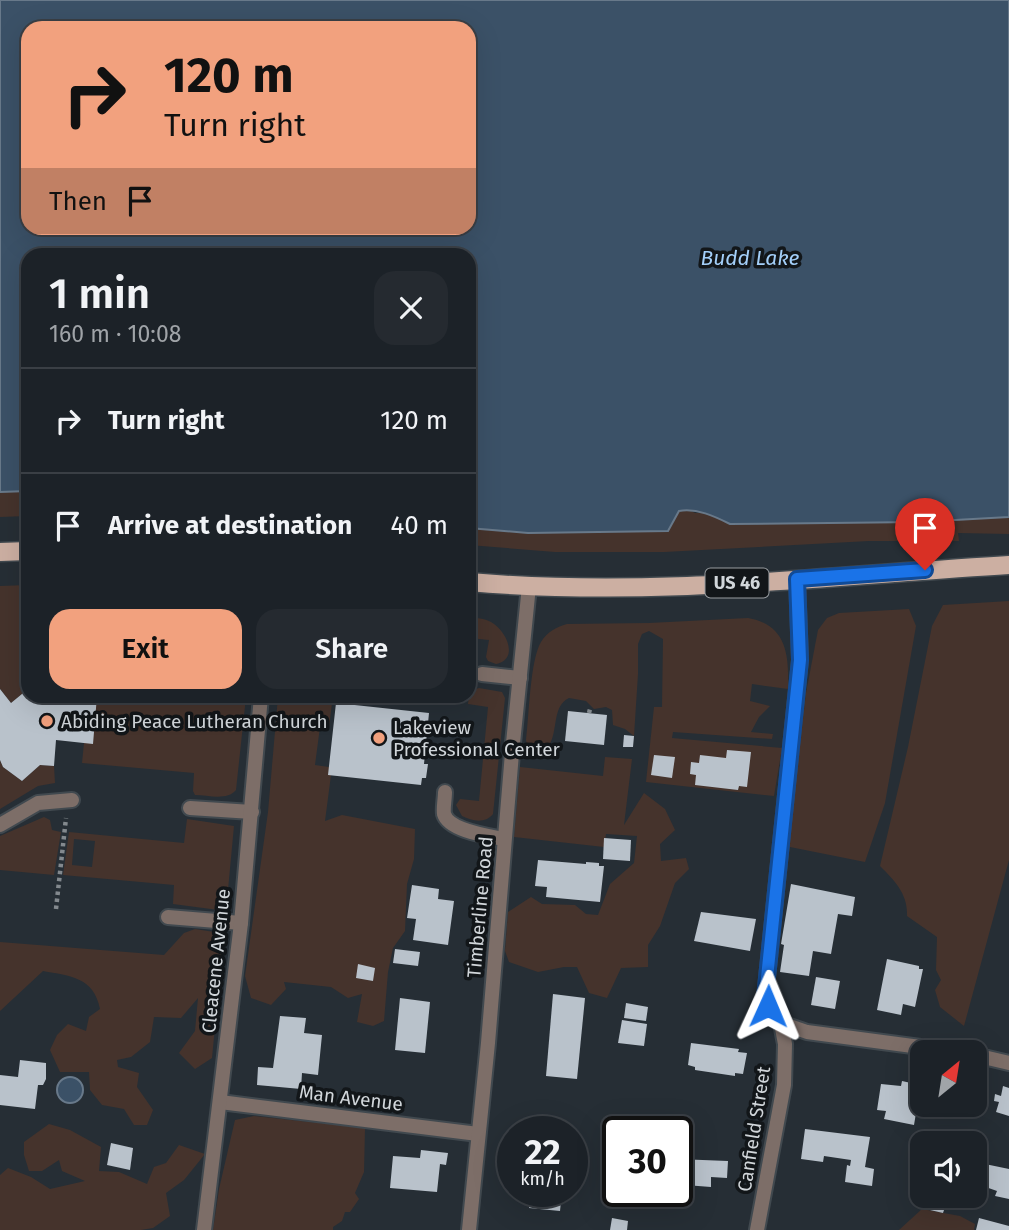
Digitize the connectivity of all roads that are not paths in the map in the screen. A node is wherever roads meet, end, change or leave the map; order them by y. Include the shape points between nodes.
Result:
1 (21, 551) edge
2 (0, 552) edge
3 (1009, 565) edge
4 (797, 579) junction
5 (476, 582) edge
6 (529, 586) junction
7 (482, 674) dead end
8 (520, 678) junction
9 (260, 703) edge
10 (445, 792) dead end
11 (72, 800) dead end
12 (190, 808) dead end
13 (252, 812) junction
14 (0, 825) edge
15 (504, 839) junction
16 (168, 917) dead end
17 (241, 923) junction
18 (781, 1023) junction
19 (910, 1046) edge
20 (987, 1058) edge
21 (1009, 1063) edge
22 (220, 1102) junction
23 (478, 1134) junction
24 (204, 1230) edge
25 (469, 1230) edge
26 (757, 1230) edge

1 - 2 main road
3 - 4 main road, US 46
4 - 6 main road, US 46 via 641,588
4 - 18 street, Canfield Street via 800,660 765,997
5 - 6 main road, US 46
6 - 8 street, Timberline Road
7 - 8 street
8 - 15 street, Timberline Road
9 - 13 street, Cleacene Avenue
10 - 15 street via 448,821
11 - 14 street via 38,803
12 - 13 street
13 - 17 street, Cleacene Avenue
15 - 23 street, Timberline Road
16 - 17 street
17 - 22 street, Cleacene Avenue
18 - 19 street via 807,1032
18 - 26 street, Canfield Street via 784,1085
20 - 21 street
22 - 23 street, Man Avenue
22 - 24 street, Cleacene Avenue
23 - 25 street, Timberline Road

